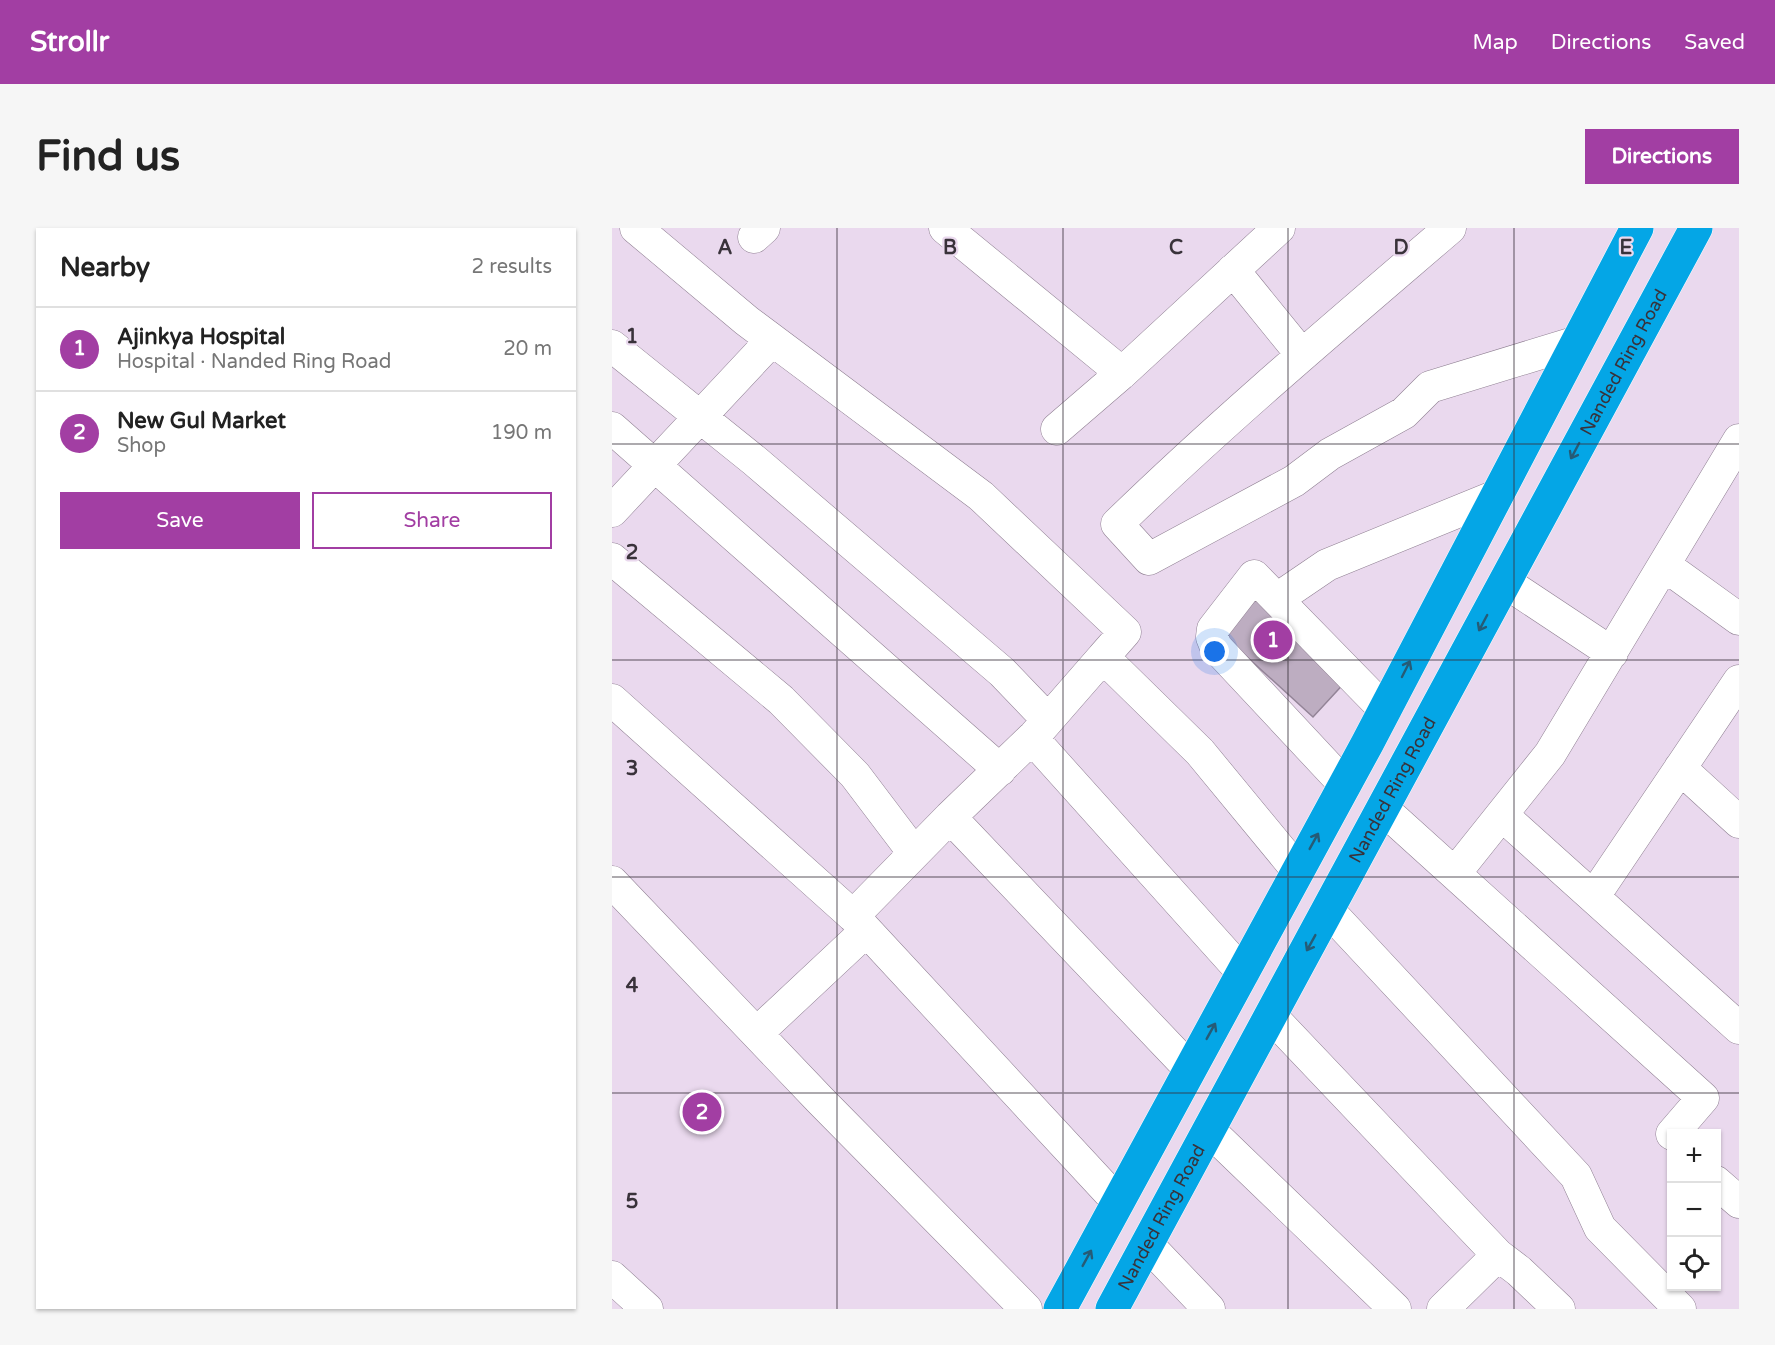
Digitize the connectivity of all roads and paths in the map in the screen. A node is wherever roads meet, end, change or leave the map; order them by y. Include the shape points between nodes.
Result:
1 (636, 228) edge
2 (945, 228) edge
3 (1279, 228) edge
4 (1450, 228) edge
5 (1637, 228) edge
6 (1696, 228) edge
7 (1233, 270) junction
8 (772, 340) junction
9 (1577, 342) junction
10 (612, 346) edge
11 (1302, 355) junction
12 (1122, 373) junction
13 (700, 417) junction
14 (612, 428) edge
15 (1057, 429) dead end
16 (1739, 440) edge
17 (654, 466) junction
18 (1496, 496) junction
19 (612, 511) edge
20 (612, 559) edge
21 (1664, 565) junction
22 (1505, 582) junction
23 (1277, 599) junction
24 (1739, 619) edge
25 (1612, 653) junction
26 (1103, 657) junction
27 (1739, 681) edge
28 (612, 700) edge
29 (1385, 710) junction
30 (1040, 729) junction
31 (1680, 768) junction
32 (1000, 770) junction
33 (1345, 785) junction
34 (1383, 809) junction
35 (1502, 814) junction
36 (950, 817) junction
37 (1739, 822) edge
38 (914, 853) junction
39 (1298, 871) junction
40 (1455, 873) junction
41 (612, 882) edge
42 (1594, 896) junction
43 (1328, 910) junction
44 (859, 924) junction
45 (1243, 973) junction
46 (1733, 1012) edge
47 (1270, 1016) junction
48 (757, 1033) junction
49 (1190, 1069) junction
50 (1676, 1129) edge
51 (1209, 1130) junction
52 (1717, 1183) edge
53 (1118, 1202) junction
54 (1739, 1202) edge
55 (1147, 1244) junction
56 (1498, 1255) junction
57 (612, 1278) edge
58 (647, 1309) edge
59 (1026, 1309) edge
60 (1060, 1309) edge
61 (1112, 1309) edge
62 (1209, 1309) edge
63 (1395, 1309) edge
64 (1443, 1309) edge
65 (1559, 1309) edge
66 (1680, 1309) edge

1 - 8 street
2 - 12 street
3 - 7 street
4 - 11 street
5 - 9 highway
6 -> 22 highway, Nanded Ring Road
7 - 11 street
7 - 12 street
8 - 13 street
8 - 26 street via 981,496 1125,632
9 - 11 street via 1430,387 1404,413 1330,454 1294,481 1149,559 1117,524
9 - 18 highway
10 - 13 street
12 - 15 street
13 - 17 street
13 - 30 street via 1002,672
14 - 17 street
16 - 21 street
17 - 19 street
17 - 32 street
18 - 23 street via 1327,565
29 -> 18 highway
20 - 38 street via 781,700 855,775
21 - 24 street
21 - 25 street
22 - 25 street
22 -> 34 highway, Nanded Ring Road
23 - 29 street
23 - 33 street via 1254,576 1213,629 1216,647
25 - 35 street via 1550,754
26 - 30 street
26 - 39 street via 1200,752
27 - 31 street
28 - 44 street
29 - 33 highway
30 - 32 street
30 - 45 street
31 - 37 street
31 - 42 street
32 - 36 street
39 -> 33 highway
34 - 40 street
34 - 43 highway, Nanded Ring Road
35 - 40 street
35 - 42 street
36 - 38 street
36 - 49 street
38 - 44 street
39 - 45 highway
40 - 50 street via 1703,1098
41 - 48 street
42 - 46 street
43 -> 47 highway, Nanded Ring Road
43 - 66 street via 1576,1176 1600,1228
44 - 48 street
44 - 53 street
49 -> 45 highway
47 - 51 highway, Nanded Ring Road
47 - 56 street
48 - 59 street
49 - 53 highway
51 - 55 highway, Nanded Ring Road
51 - 63 street
52 - 54 street
60 -> 53 highway
55 - 61 highway, Nanded Ring Road
55 - 62 street
56 - 64 street
56 - 65 street
57 - 58 street

